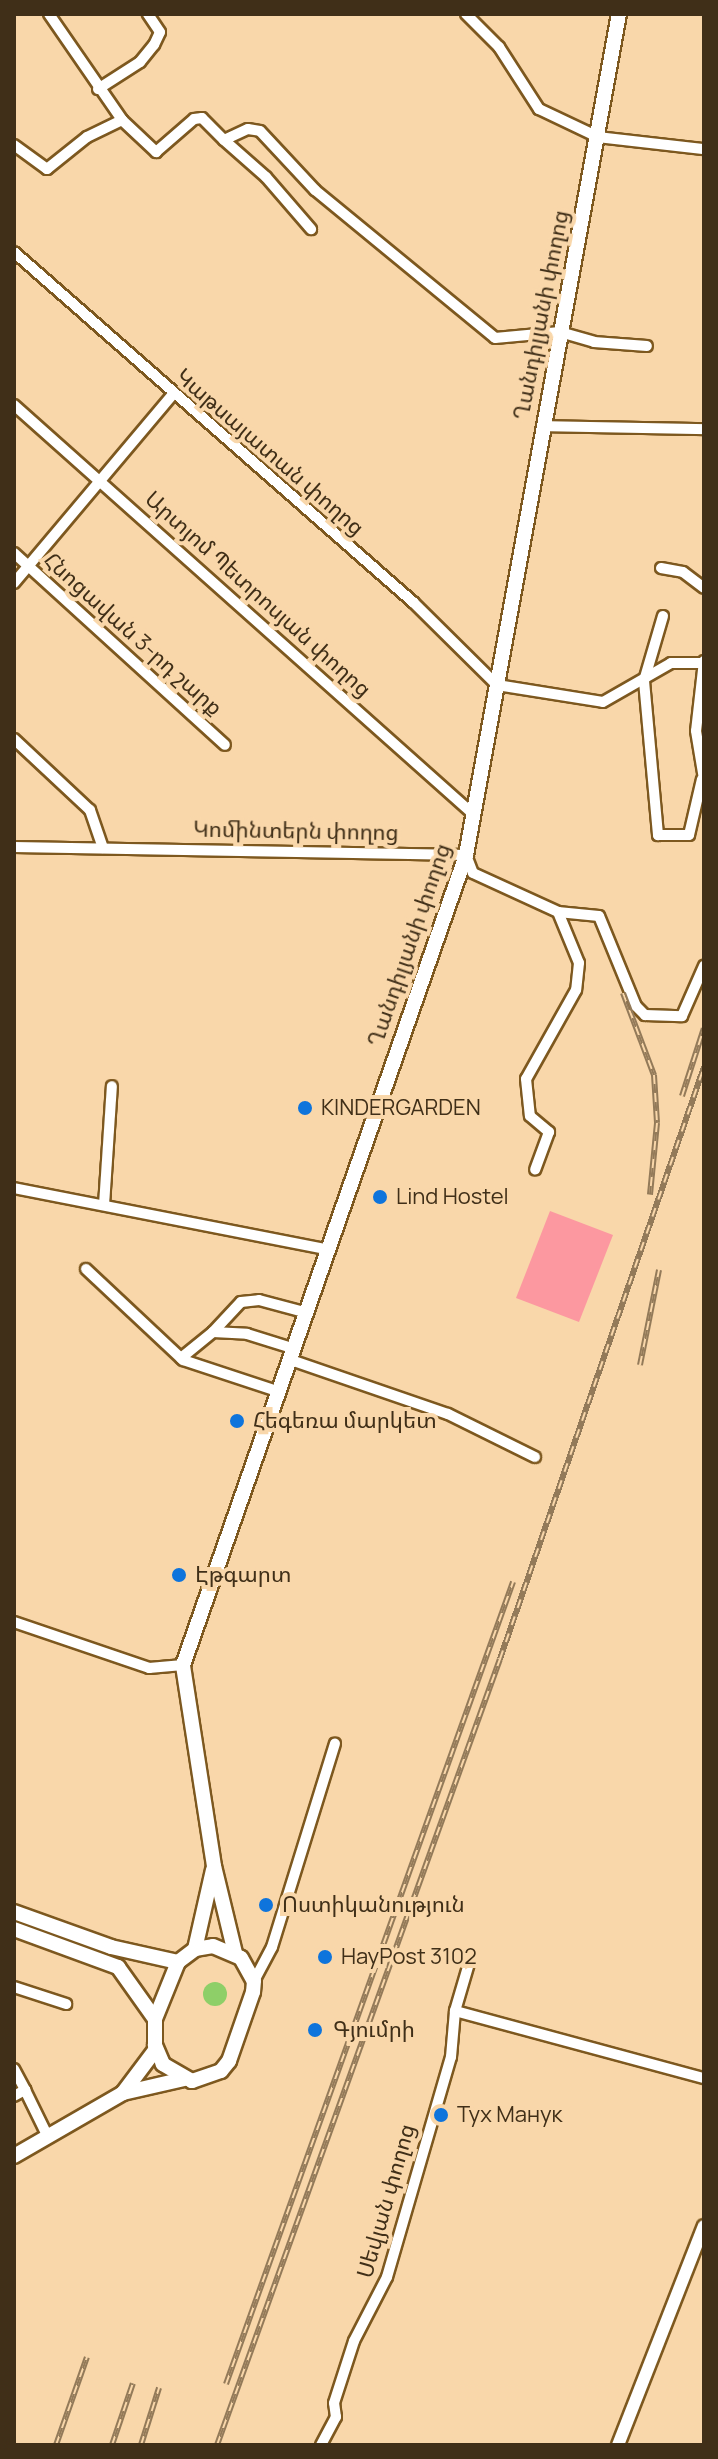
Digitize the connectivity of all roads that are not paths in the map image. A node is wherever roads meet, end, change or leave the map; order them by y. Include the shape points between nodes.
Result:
1 (49, 14) edge
2 (148, 14) edge
3 (466, 14) edge
4 (619, 14) edge
5 (98, 89) junction
6 (122, 120) junction
7 (598, 137) junction
8 (224, 140) junction
9 (14, 145) edge
10 (704, 149) edge
11 (311, 229) dead end
12 (14, 252) edge
13 (560, 332) junction
14 (647, 346) dead end
15 (173, 394) junction
16 (14, 405) edge
17 (542, 426) junction
18 (704, 429) edge
19 (101, 480) junction
20 (14, 553) edge
21 (29, 567) junction
22 (661, 568) dead end
23 (14, 583) edge
24 (704, 588) edge
25 (663, 616) dead end
26 (703, 662) edge
27 (644, 681) junction
28 (497, 685) junction
29 (14, 739) edge
30 (225, 745) dead end
31 (703, 779) edge
32 (473, 814) junction
33 (14, 847) edge
34 (103, 848) junction
35 (466, 855) junction
36 (558, 912) junction
37 (704, 966) edge
38 (112, 1086) dead end
39 (535, 1170) dead end
40 (14, 1188) edge
41 (104, 1205) junction
42 (326, 1249) junction
43 (86, 1269) dead end
44 (304, 1312) junction
45 (213, 1332) junction
46 (290, 1354) junction
47 (181, 1358) junction
48 (277, 1391) junction
49 (535, 1457) dead end
50 (14, 1622) edge
51 (183, 1665) junction
52 (335, 1744) dead end
53 (214, 1866) junction
54 (14, 1912) edge
55 (14, 1929) edge
56 (195, 1949) junction
57 (235, 1953) junction
58 (470, 1960) dead end
59 (178, 1962) junction
60 (254, 1981) junction
61 (14, 1987) edge
62 (66, 2004) dead end
63 (455, 2011) junction
64 (155, 2019) junction
65 (156, 2049) junction
66 (14, 2069) edge
67 (704, 2078) edge
68 (184, 2079) junction
69 (25, 2090) junction
70 (123, 2093) junction
71 (14, 2096) edge
72 (48, 2137) junction
73 (14, 2156) edge
74 (704, 2226) edge
75 (321, 2445) edge
76 (618, 2445) edge

1 - 5 street
2 - 5 street via 160,32 154,45 140,62
3 - 7 street via 499,47 539,109
4 - 7 main road, Ղանդիլյանի փողոց
5 - 6 street
6 - 8 street via 156,152 194,119 202,118
6 - 9 street via 87,137 47,169
7 - 10 street
7 - 13 main road, Ղանդիլյանի փողոց
8 - 11 street via 266,177
8 - 13 street via 248,129 260,131 315,190 495,338
12 - 15 street, Կաթսայատան փողոց
13 - 14 street via 594,342
13 - 17 main road, Ղանդիլյանի փողոց
15 - 19 street
15 - 28 street, Կաթսայատան փողոց via 413,602
16 - 19 street, Արտյոմ Պետրոսյան փողոց
17 - 18 street
17 - 28 main road, Ղանդիլյանի փողոց
19 - 21 street
19 - 32 street, Արտյոմ Պետրոսյան փողոց
20 - 21 street, Հնոցավան 3-րդ շարք
21 - 23 street
21 - 30 street, Հնոցավան 3-րդ շարք
22 - 24 street via 683,572
25 - 27 street
26 - 27 street via 671,663
26 - 31 street via 696,731
27 - 28 street via 603,702
27 - 31 street via 658,835 689,835
28 - 32 main road, Ղանդիլյանի փողոց
29 - 34 street via 90,810
32 - 35 main road, Ղանդիլյանի փողոց
33 - 34 street, Կոմինտերն փողոց
34 - 35 street, Կոմինտերն փողոց
35 - 36 street via 473,873
35 - 42 main road, Ղանդիլյանի փողոց
36 - 37 street via 599,916 636,1006 645,1015 682,1016
36 - 39 street via 579,963 578,976 570,1002 526,1079 530,1116 549,1132
38 - 41 street
40 - 41 street
41 - 42 street
42 - 44 main road, Ղանդիլյանի փողոց
43 - 47 street
44 - 45 street via 259,1300 241,1302
44 - 46 main road, Ղանդիլյանի փողոց
45 - 46 street via 247,1334
45 - 47 street
46 - 48 main road, Ղանդիլյանի փողոց
46 - 49 street via 448,1414
47 - 48 street
48 - 51 main road, Ղանդիլյանի փողոց
50 - 51 street via 149,1668
51 - 53 main road, Ղանդիլյանի փողոց
52 - 60 street via 272,1947
53 - 56 main road, Ղանդիլյանի փողոց
53 - 57 main road, Ղանդիլյանի փողոց
54 - 59 main road via 111,1947
55 - 64 main road via 118,1967
56 - 57 main road via 213,1946
56 - 59 main road
57 - 60 main road
58 - 63 street, Սեվյան փողոց
59 - 64 main road
60 - 68 main road via 229,2061 210,2076
61 - 62 street
63 - 67 street
63 - 75 street, Սեվյան փողոց via 451,2057 387,2277 354,2341 334,2403 336,2417
64 - 65 main road
65 - 68 main road via 168,2071
65 - 70 main road
66 - 69 street
68 - 70 main road
69 - 71 street
69 - 72 street
70 - 72 main road
72 - 73 main road
74 - 76 street

